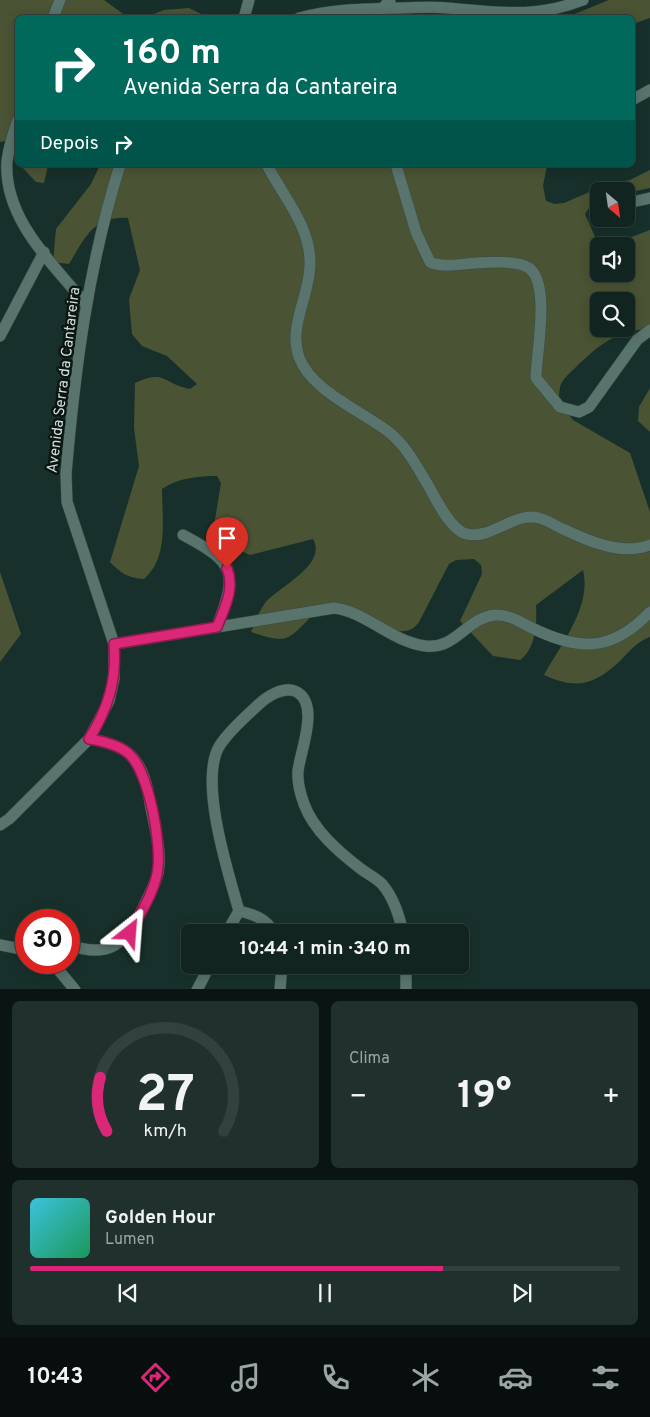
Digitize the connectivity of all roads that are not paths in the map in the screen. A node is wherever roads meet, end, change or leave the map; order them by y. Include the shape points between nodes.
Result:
1 (60, 0) edge
2 (249, 0) edge
3 (390, 0) edge
4 (583, 0) edge
5 (377, 13) edge
6 (54, 15) edge
7 (245, 15) edge
8 (313, 15) edge
9 (650, 90) edge
10 (635, 98) edge
11 (15, 131) edge
12 (119, 167) edge
13 (268, 167) edge
14 (397, 167) edge
15 (650, 198) edge
16 (635, 201) edge
17 (44, 252) junction
18 (85, 303) junction
19 (650, 330) edge
20 (0, 336) edge
21 (183, 534) dead end
22 (650, 545) edge
23 (650, 612) edge
24 (217, 627) junction
25 (114, 644) junction
26 (89, 739) junction
27 (0, 825) edge
28 (239, 910) junction
29 (231, 924) edge
30 (269, 924) edge
31 (401, 924) edge
32 (0, 945) edge
33 (80, 947) edge
34 (15, 948) edge
35 (62, 974) edge
36 (205, 974) edge
37 (281, 974) edge
38 (406, 974) edge
39 (74, 989) edge
40 (198, 989) edge
41 (280, 989) edge
42 (406, 989) edge

1 - 6 street
2 - 7 street
3 - 5 street
4 - 5 street via 530,14 445,8
5 - 8 street via 341,9
9 - 10 street
11 - 17 street via 7,162 13,205 23,225
12 - 18 street, Avenida Serra da Cantareira via 105,212
13 - 22 street via 304,231 309,248 310,265 296,343 304,369 319,384 403,446 448,518 460,531 475,535 531,516 591,543 626,548
14 - 19 street via 416,232 430,262 510,262 529,268 539,290 541,323 536,378 560,407 579,412 589,407 637,340
15 - 16 street
17 - 18 street
17 - 20 street
18 - 25 street, Avenida Serra da Cantareira via 70,427 67,502
21 - 24 street via 215,554 229,573 230,590
23 - 24 street via 637,626 605,644 591,645 551,638 497,614 471,623 449,643 427,646 404,642 346,610 334,608
24 - 25 street
25 - 26 street, Avenida Serra da Cantareira via 114,679 109,701
26 - 27 street, Avenida Serra da Cantareira via 9,820
26 - 33 street via 105,742 128,753 142,772 148,787 159,851 158,873 130,933 122,941 98,951
28 - 29 street
28 - 30 street via 256,915
28 - 31 street via 229,878 213,798 211,778 214,760 220,745 261,702 282,691 292,691 303,698 308,707 308,724 298,772 298,788 307,811 326,838 383,885
32 - 34 street
35 - 39 street
36 - 40 street
37 - 41 street
38 - 42 street

